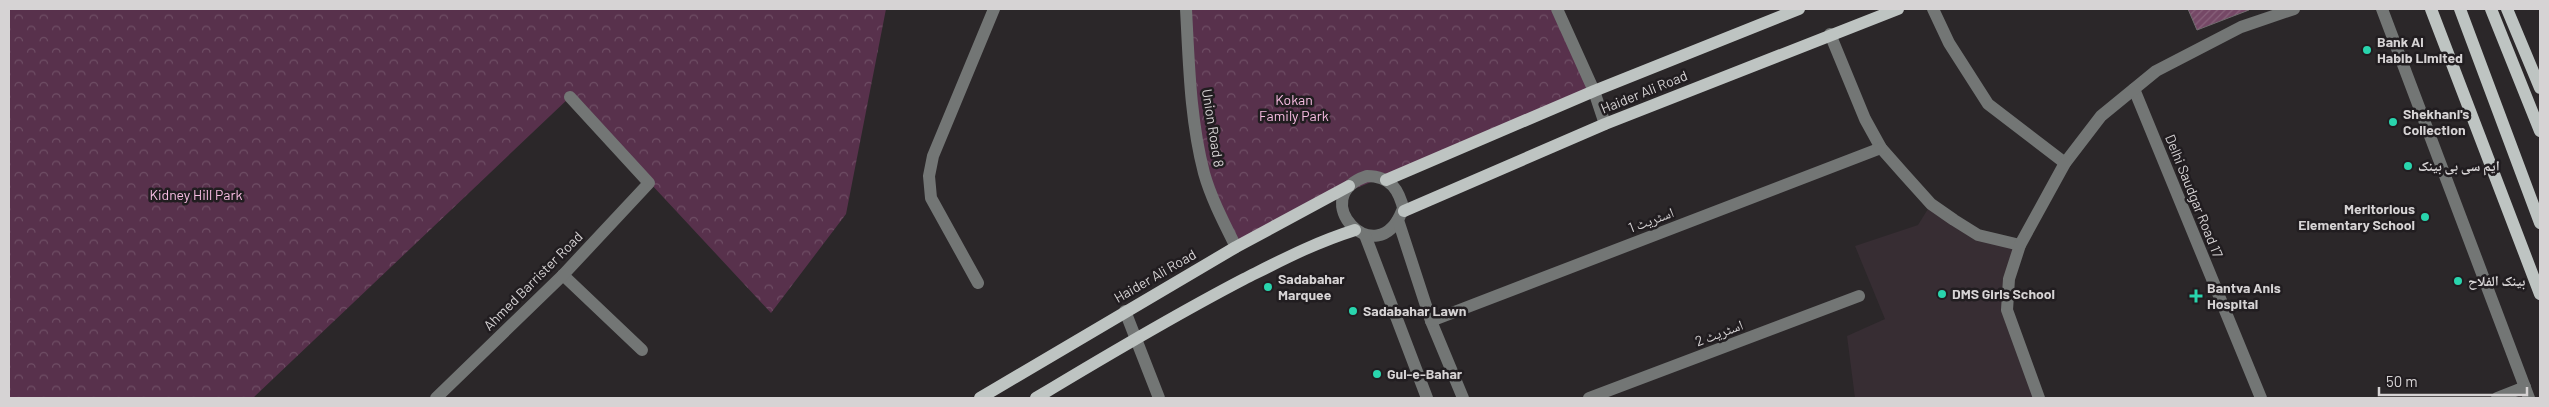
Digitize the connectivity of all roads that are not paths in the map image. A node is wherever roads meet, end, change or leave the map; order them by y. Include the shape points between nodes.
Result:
1 (994, 9) edge
2 (1186, 9) edge
3 (1557, 9) edge
4 (1799, 9) edge
5 (1898, 9) edge
6 (1933, 9) edge
7 (2294, 9) edge
8 (2382, 9) edge
9 (2431, 9) edge
10 (2460, 9) edge
11 (2491, 9) edge
12 (2507, 9) edge
13 (1830, 34) junction
14 (2134, 88) junction
15 (2540, 88) edge
16 (1594, 91) junction
17 (570, 97) dead end
18 (1605, 124) junction
19 (2540, 131) edge
20 (1881, 148) junction
21 (2065, 163) junction
22 (1386, 180) junction
23 (1349, 186) junction
24 (1401, 216) junction
25 (2540, 223) edge
26 (1360, 232) junction
27 (2020, 245) junction
28 (1236, 247) junction
29 (563, 275) junction
30 (978, 283) dead end
31 (2540, 294) edge
32 (1860, 296) dead end
33 (1125, 311) junction
34 (1431, 321) junction
35 (1135, 338) junction
36 (642, 350) dead end
37 (2527, 393) edge
38 (436, 398) edge
39 (980, 398) edge
40 (1036, 398) edge
41 (1159, 398) edge
42 (1426, 398) edge
43 (1463, 398) edge
44 (1589, 398) edge
45 (2039, 398) edge
46 (2261, 398) edge
47 (2496, 398) edge

1 - 30 street via 933,156 929,176 931,198
2 - 28 street, Union Road 8 via 1193,120 1204,174
3 - 16 street
4 - 16 main road, Haider Ali Road
5 - 13 main road, Haider Ali Road
6 - 21 street via 1949,44 1988,104
7 - 14 street via 2241,27 2156,71
8 - 37 street
9 - 31 main road
10 - 25 main road
11 - 19 main road
12 - 15 main road
13 - 18 main road, Haider Ali Road
13 - 20 street via 1851,90
14 - 21 street via 2101,116
14 - 46 street, Delhi Saudgar Road 17
16 - 18 street
16 - 22 main road, Haider Ali Road
17 - 29 street, Ahmed Barrister Road via 649,183
18 - 24 main road, Haider Ali Road
20 - 27 street via 1931,204 1978,234
20 - 34 street, اسٹریٹ 1
21 - 27 street
22 - 23 street via 1367,176
22 - 24 street via 1400,195
23 - 26 street via 1342,208 1348,223
23 - 28 main road, Haider Ali Road
24 - 26 street via 1385,233
24 - 34 street
26 - 35 main road via 1319,241
26 - 42 street
27 - 45 street via 2009,279 2007,310
28 - 33 main road, Haider Ali Road
29 - 36 street
29 - 38 street, Ahmed Barrister Road
32 - 44 street, اسٹریٹ 2
33 - 35 street
33 - 39 main road, Haider Ali Road
34 - 43 street
35 - 40 main road
35 - 41 street
37 - 47 street

